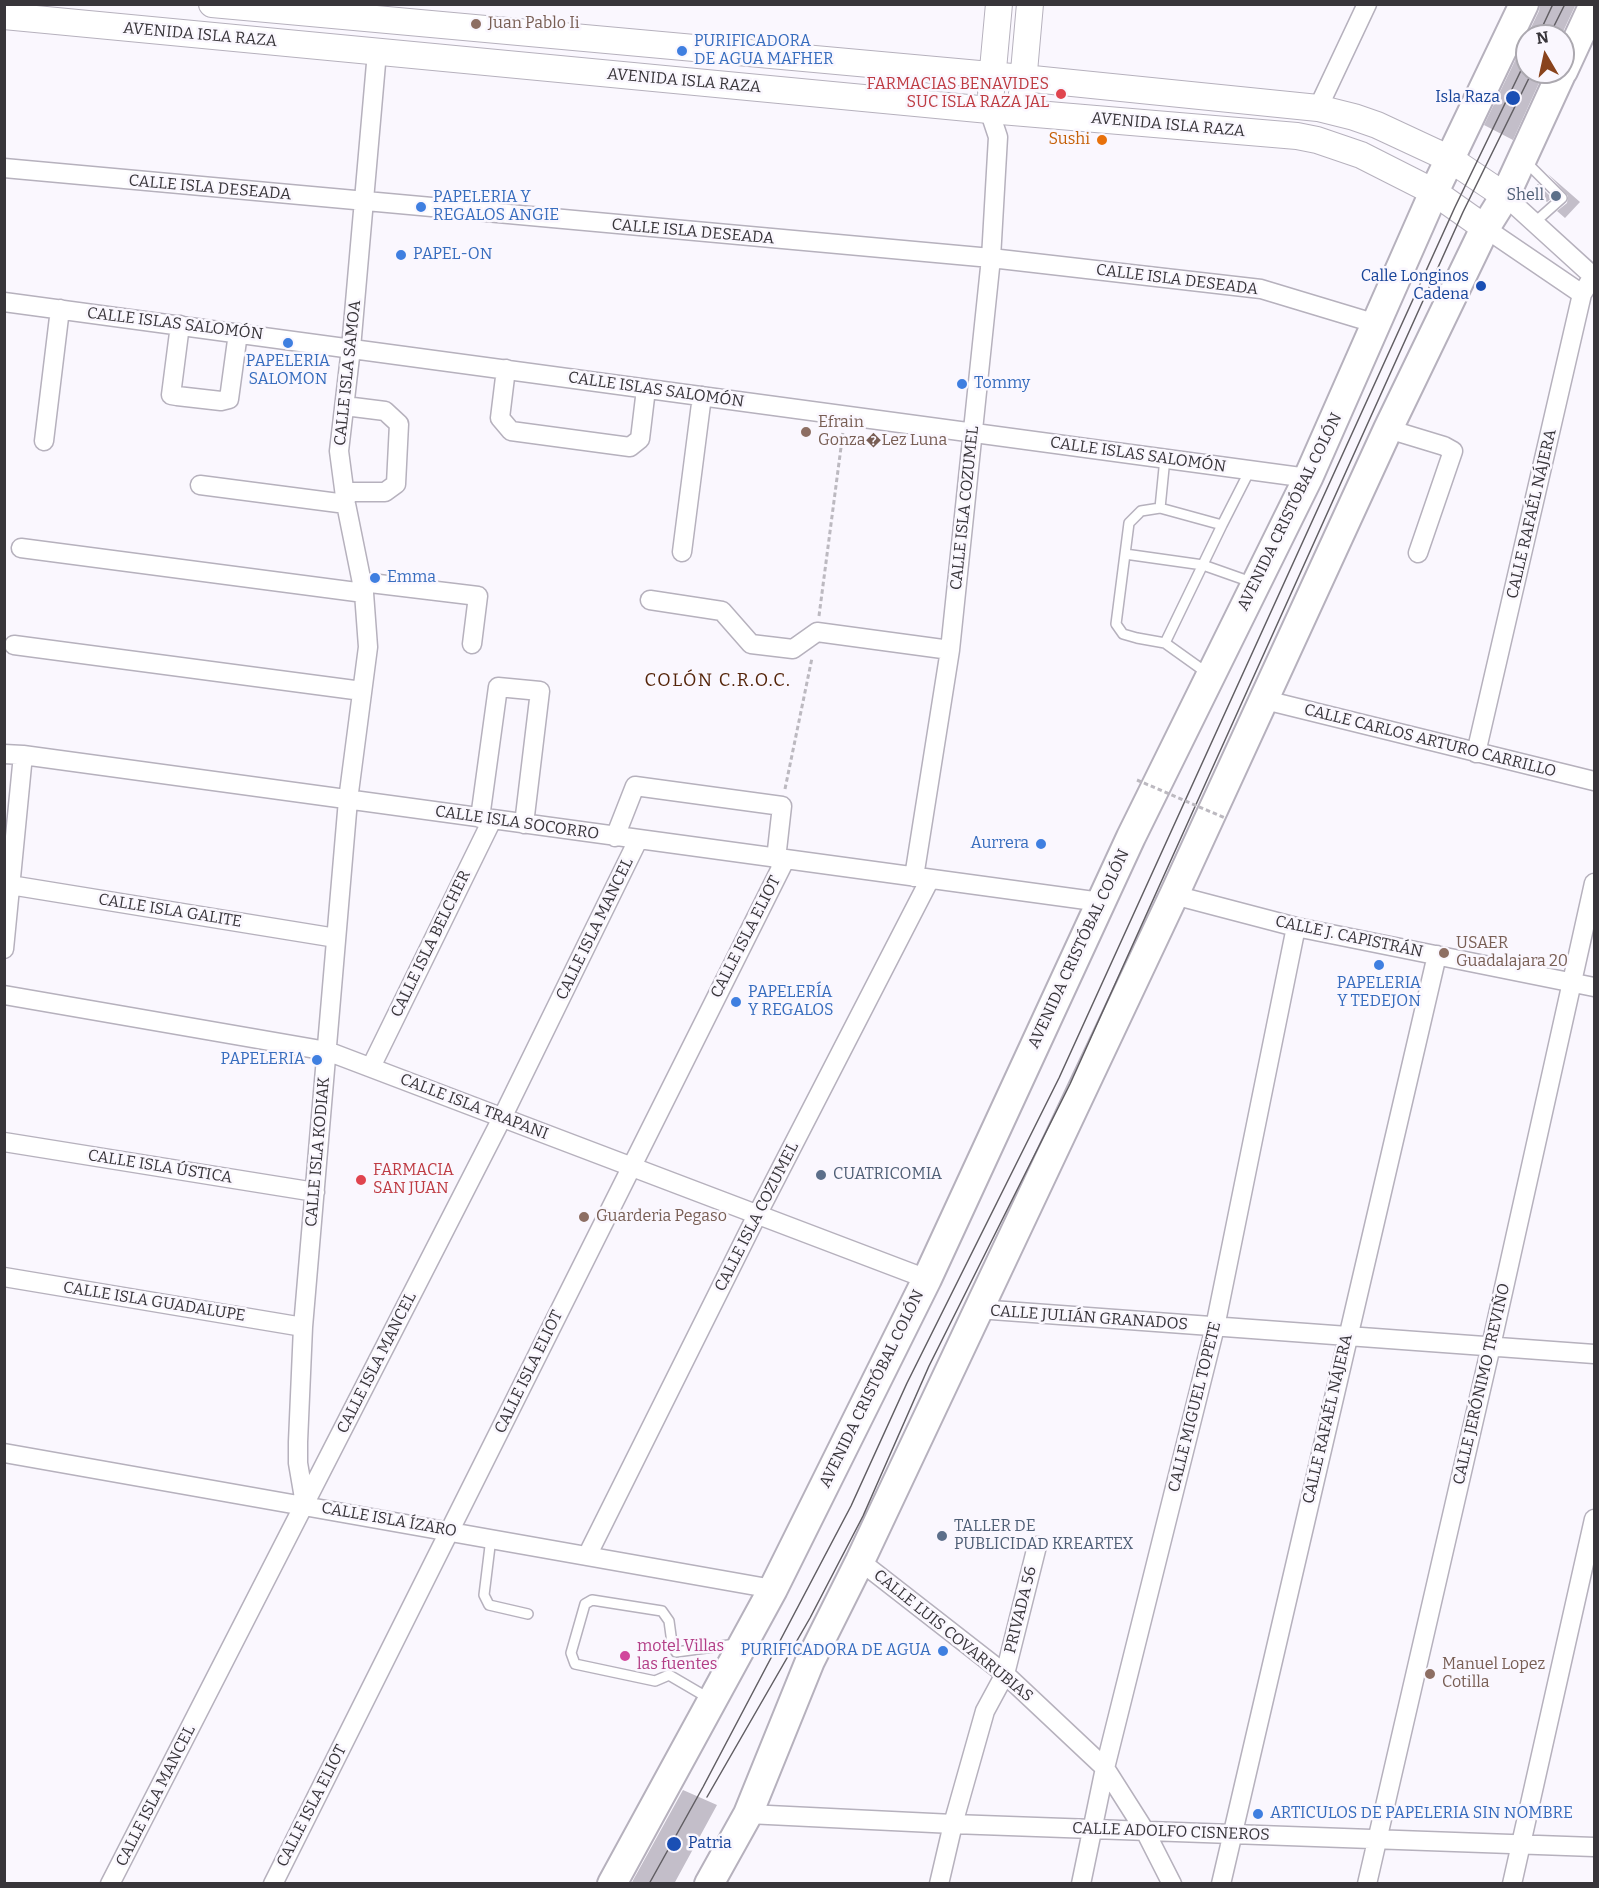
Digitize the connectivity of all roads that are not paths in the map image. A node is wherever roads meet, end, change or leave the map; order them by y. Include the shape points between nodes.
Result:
1 (212, 4) edge
2 (999, 4) edge
3 (1030, 4) edge
4 (1366, 4) edge
5 (1524, 4) edge
6 (1594, 4) edge
7 (4, 16) edge
8 (1575, 45) edge
9 (377, 52) junction
10 (993, 75) junction
11 (1023, 78) junction
12 (1557, 84) edge
13 (1318, 108) junction
14 (989, 110) junction
15 (1020, 112) junction
16 (998, 137) junction
17 (1522, 158) junction
18 (1450, 159) junction
19 (4, 168) edge
20 (1434, 192) junction
21 (1505, 195) junction
22 (364, 202) junction
23 (1534, 223) junction
24 (1485, 228) junction
25 (991, 258) junction
26 (1594, 277) edge
27 (1582, 294) junction
28 (4, 302) edge
29 (60, 309) junction
30 (1377, 324) junction
31 (180, 325) junction
32 (238, 333) junction
33 (351, 348) junction
34 (506, 369) junction
35 (646, 389) junction
36 (702, 396) junction
37 (345, 406) junction
38 (1388, 429) junction
39 (974, 434) junction
40 (44, 441) dead end
41 (1165, 458) junction
42 (1250, 470) junction
43 (1308, 478) junction
44 (200, 485) dead end
45 (345, 498) junction
46 (1160, 508) junction
47 (1222, 525) junction
48 (21, 548) dead end
49 (682, 552) dead end
50 (1418, 553) dead end
51 (1125, 554) junction
52 (1203, 565) junction
53 (1256, 583) junction
54 (363, 588) junction
55 (650, 600) dead end
56 (1165, 643) junction
57 (472, 644) dead end
58 (14, 645) dead end
59 (950, 650) junction
60 (1210, 675) junction
61 (362, 691) junction
62 (1265, 700) junction
63 (1476, 753) junction
64 (4, 754) edge
65 (23, 755) junction
66 (1594, 781) edge
67 (348, 800) junction
68 (486, 819) junction
69 (524, 824) junction
70 (615, 837) junction
71 (638, 840) junction
72 (780, 859) junction
73 (922, 878) junction
74 (1594, 883) edge
75 (8, 885) edge
76 (1174, 895) junction
77 (1101, 902) junction
78 (1296, 927) junction
79 (336, 938) junction
80 (4, 949) edge
81 (1437, 955) junction
82 (1573, 983) junction
83 (1594, 987) edge
84 (4, 995) edge
85 (327, 1051) junction
86 (371, 1068) junction
87 (502, 1118) junction
88 (4, 1142) edge
89 (630, 1167) junction
90 (315, 1192) junction
91 (758, 1215) junction
92 (4, 1277) edge
93 (927, 1279) junction
94 (978, 1309) junction
95 (303, 1327) junction
96 (1215, 1327) junction
97 (1347, 1337) junction
98 (1491, 1346) junction
99 (1594, 1354) edge
100 (4, 1453) edge
101 (305, 1504) junction
102 (1594, 1519) edge
103 (450, 1531) junction
104 (491, 1538) junction
105 (1037, 1546) dead end
106 (587, 1556) junction
107 (860, 1561) junction
108 (773, 1589) junction
109 (528, 1614) dead end
110 (743, 1643) junction
111 (1005, 1674) junction
112 (712, 1700) junction
113 (1105, 1768) junction
114 (740, 1808) junction
115 (953, 1824) junction
116 (1094, 1829) junction
117 (1145, 1831) junction
118 (1233, 1834) junction
119 (1378, 1839) junction
120 (1521, 1844) junction
121 (1594, 1847) edge
122 (111, 1884) edge
123 (273, 1884) edge
124 (612, 1884) edge
125 (690, 1884) edge
126 (709, 1884) edge
127 (721, 1884) edge
128 (939, 1884) edge
129 (1081, 1884) edge
130 (1172, 1884) edge
131 (1221, 1884) edge
132 (1367, 1884) edge
133 (1512, 1884) edge

1 - 10 street, AVENIDA ISLA RAZA
2 - 10 street, CALLE ISLA COZUMEL
3 - 11 street
4 - 13 street
5 - 18 main road, AVENIDA CRISTÓBAL COLÓN
6 - 8 main road
7 - 9 street, AVENIDA ISLA RAZA
9 - 14 street, AVENIDA ISLA RAZA
9 - 22 street, CALLE ISLA SAMOA
10 - 11 street, AVENIDA ISLA RAZA
10 - 14 street, CALLE ISLA COZUMEL
11 - 13 street, AVENIDA ISLA RAZA
11 - 15 street
12 - 17 main road
13 - 18 street, AVENIDA ISLA RAZA via 1377,125
14 - 15 street, AVENIDA ISLA RAZA
14 - 16 street, CALLE ISLA COZUMEL
15 - 16 street
15 - 20 street, AVENIDA ISLA RAZA via 1297,136 1361,155
16 - 25 street, CALLE ISLA COZUMEL
17 - 21 main road
17 - 23 lane via 1562,198
18 - 20 main road, AVENIDA CRISTÓBAL COLÓN
18 - 21 street, AVENIDA ISLA RAZA
19 - 22 street, CALLE ISLA DESEADA
20 - 24 street, AVENIDA ISLA RAZA
20 - 30 main road, AVENIDA CRISTÓBAL COLÓN
21 - 23 street
21 - 24 main road
22 - 25 street, CALLE ISLA DESEADA
22 - 33 street, CALLE ISLA SAMOA
23 - 26 street
24 - 27 street
24 - 38 main road
25 - 30 street, CALLE ISLA DESEADA via 1261,289
25 - 39 street, CALLE ISLA COZUMEL
26 - 27 street, CALLE RAFAÉL NÁJERA
27 - 63 street, CALLE RAFAÉL NÁJERA
28 - 29 street, CALLE ISLAS SALOMÓN
29 - 31 street, CALLE ISLAS SALOMÓN
29 - 40 street
30 - 43 main road, AVENIDA CRISTÓBAL COLÓN
31 - 32 street, CALLE ISLAS SALOMÓN
31 - 32 street via 171,395 177,396 229,399
32 - 33 street, CALLE ISLAS SALOMÓN
33 - 34 street, CALLE ISLAS SALOMÓN
33 - 37 street, CALLE ISLA SAMOA
34 - 35 street, CALLE ISLAS SALOMÓN
34 - 35 street via 500,418 511,431 630,447 640,439
35 - 36 street, CALLE ISLAS SALOMÓN
36 - 39 street, CALLE ISLAS SALOMÓN
36 - 49 street
37 - 45 street, CALLE ISLA SAMOA via 339,452
37 - 45 street via 385,411 399,424 396,484 385,492
38 - 50 street via 1453,451
38 - 62 main road
39 - 41 street, CALLE ISLAS SALOMÓN
39 - 59 street, CALLE ISLA COZUMEL
41 - 42 street, CALLE ISLAS SALOMÓN
41 - 46 lane
42 - 43 street, CALLE ISLAS SALOMÓN
42 - 47 lane
43 - 53 main road, AVENIDA CRISTÓBAL COLÓN
44 - 45 street
45 - 54 street, CALLE ISLA SAMOA
46 - 47 lane
46 - 51 lane via 1141,511 1129,523
47 - 52 lane
48 - 54 street
51 - 52 lane
51 - 56 lane via 1116,624 1123,634
52 - 53 lane
52 - 56 lane
53 - 60 main road, AVENIDA CRISTÓBAL COLÓN
54 - 57 street via 478,596
54 - 61 street, CALLE ISLA SAMOA via 368,647
55 - 59 street via 722,611 751,644 793,649 817,632
56 - 60 lane
58 - 61 street
59 - 73 street, CALLE ISLA COZUMEL
60 - 77 main road, AVENIDA CRISTÓBAL COLÓN
61 - 67 street, CALLE ISLA SAMOA
62 - 63 street, CALLE CARLOS ARTURO CARRILLO
62 - 76 main road
63 - 66 street, CALLE CARLOS ARTURO CARRILLO
64 - 65 street, CALLE ISLA SOCORRO
65 - 67 street, CALLE ISLA SOCORRO
65 - 75 street
67 - 68 street, CALLE ISLA SOCORRO
67 - 79 street, CALLE ISLA KODIAK
68 - 69 street, CALLE ISLA SOCORRO
68 - 69 street, CALLE ISLA BELCHER via 498,687 540,691
68 - 86 street, CALLE ISLA BELCHER
69 - 70 street, CALLE ISLA SOCORRO
70 - 71 street, CALLE ISLA SOCORRO
70 - 72 street via 635,786 782,806
71 - 72 street, CALLE ISLA SOCORRO
71 - 87 street, CALLE ISLA MANCEL
72 - 73 street, CALLE ISLA SOCORRO
72 - 89 street, CALLE ISLA ELIOT
73 - 77 street, CALLE ISLA SOCORRO
73 - 91 street, CALLE ISLA COZUMEL
74 - 82 street, CALLE JERÓNIMO TREVIÑO
75 - 79 street, CALLE ISLA GALITE
75 - 80 street
76 - 78 street, CALLE J. CAPISTRÁN
76 - 94 main road
77 - 93 main road, AVENIDA CRISTÓBAL COLÓN
78 - 81 street, CALLE J. CAPISTRÁN
78 - 96 street, CALLE MIGUEL TOPETE
79 - 85 street, CALLE ISLA KODIAK
81 - 82 street, CALLE J. CAPISTRÁN
81 - 97 street, CALLE RAFAÉL NÁJERA
82 - 83 street, CALLE J. CAPISTRÁN
82 - 98 street, CALLE JERÓNIMO TREVIÑO
84 - 85 street, CALLE ISLA TRAPANI
85 - 86 street, CALLE ISLA TRAPANI
85 - 90 street, CALLE ISLA KODIAK
86 - 87 street, CALLE ISLA TRAPANI
87 - 89 street, CALLE ISLA TRAPANI
87 - 101 street, CALLE ISLA MANCEL
88 - 90 street, CALLE ISLA ÚSTICA
89 - 91 street, CALLE ISLA TRAPANI
89 - 103 street, CALLE ISLA ELIOT
90 - 95 street, CALLE ISLA KODIAK
91 - 93 street, CALLE ISLA TRAPANI
91 - 106 street, CALLE ISLA COZUMEL
92 - 95 street, CALLE ISLA GUADALUPE
93 - 108 main road, AVENIDA CRISTÓBAL COLÓN
94 - 96 street, CALLE JULIÁN GRANADOS
94 - 107 main road
95 - 101 street, CALLE ISLA KODIAK via 298,1463
96 - 97 street, CALLE JULIÁN GRANADOS
96 - 113 street, CALLE MIGUEL TOPETE
97 - 98 street, CALLE JULIÁN GRANADOS
97 - 118 street, CALLE RAFAÉL NÁJERA
98 - 99 street, CALLE JULIÁN GRANADOS
98 - 119 street, CALLE JERÓNIMO TREVIÑO
100 - 101 street, CALLE ISLA ÍZARO
101 - 103 street, CALLE ISLA ÍZARO
101 - 122 street, CALLE ISLA MANCEL
102 - 120 street
103 - 104 street, CALLE ISLA ÍZARO
103 - 123 street, CALLE ISLA ELIOT
104 - 106 street, CALLE ISLA ÍZARO
104 - 109 lane via 484,1595 489,1605
105 - 111 street, PRIVADA 56
106 - 108 street, CALLE ISLA ÍZARO
107 - 111 street, CALLE LUIS COVARRUBIAS
107 - 114 main road via 810,1661 764,1736
108 - 110 main road, AVENIDA CRISTÓBAL COLÓN
110 - 112 main road, AVENIDA CRISTÓBAL COLÓN
110 - 112 lane via 676,1652 669,1621 662,1611 592,1600 585,1604 571,1653 575,1664 655,1682 669,1674
111 - 113 street, CALLE LUIS COVARRUBIAS
111 - 115 street, PRIVADA 56 via 985,1711
112 - 124 main road, AVENIDA CRISTÓBAL COLÓN
113 - 116 street, CALLE MIGUEL TOPETE
113 - 117 street, CALLE LUIS COVARRUBIAS
114 - 115 street, CALLE ADOLFO CISNEROS
114 - 125 main road
114 - 126 main road
114 - 127 street
115 - 116 street, CALLE ADOLFO CISNEROS
115 - 128 street, PRIVADA 56
116 - 117 street, CALLE ADOLFO CISNEROS
116 - 129 street, CALLE MIGUEL TOPETE
117 - 118 street, CALLE ADOLFO CISNEROS
117 - 130 street, CALLE LUIS COVARRUBIAS
118 - 119 street, CALLE ADOLFO CISNEROS
118 - 131 street, CALLE RAFAÉL NÁJERA
119 - 120 street, CALLE ADOLFO CISNEROS
119 - 132 street, CALLE JERÓNIMO TREVIÑO
120 - 121 street, CALLE ADOLFO CISNEROS
120 - 133 street

